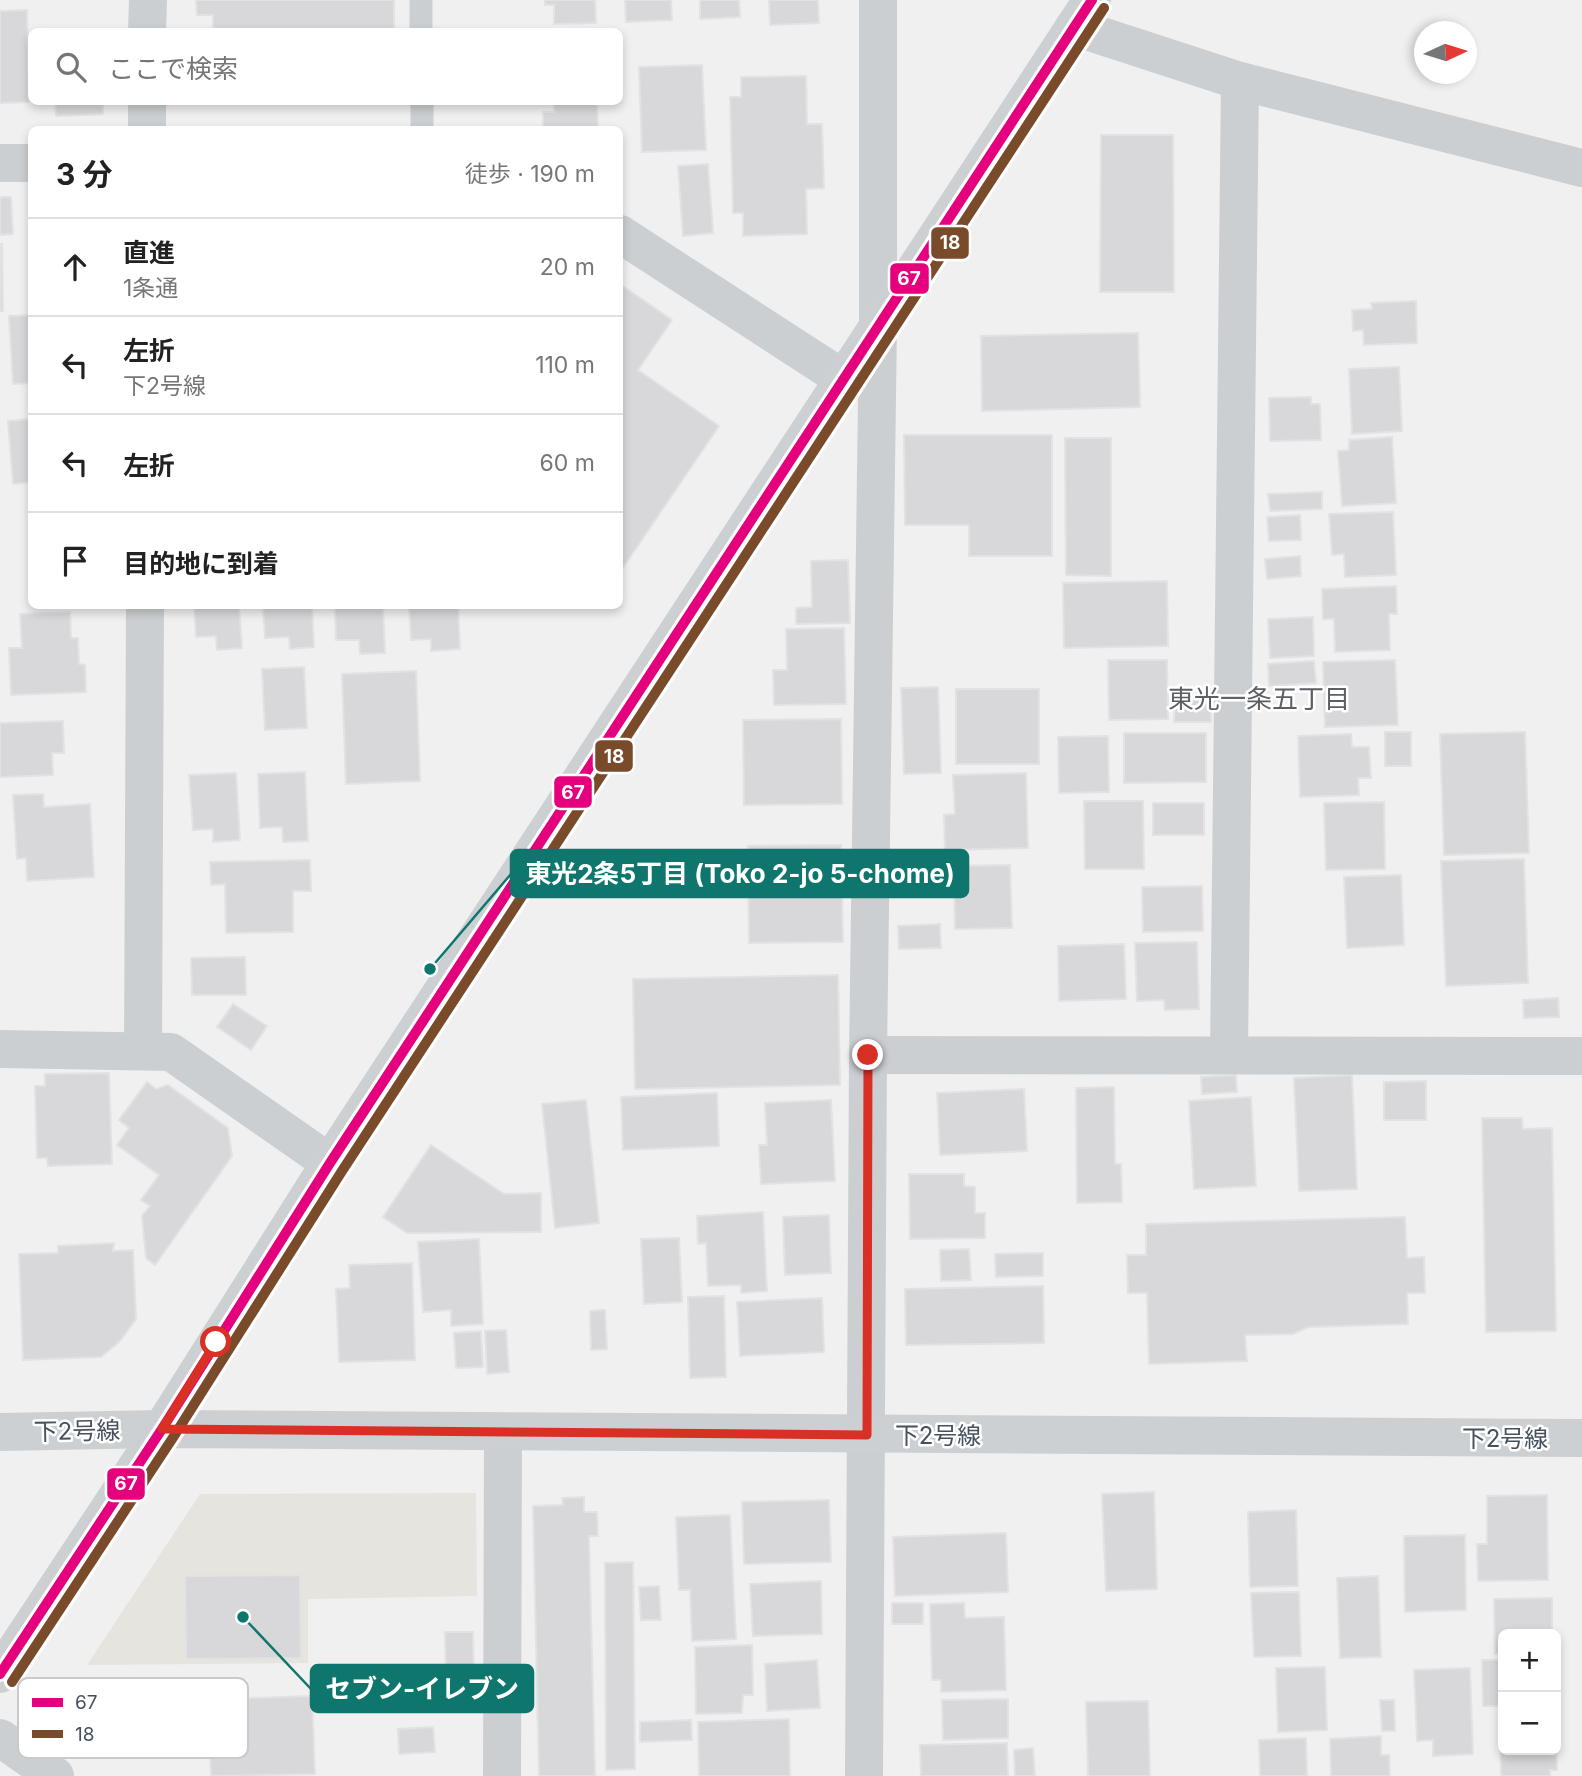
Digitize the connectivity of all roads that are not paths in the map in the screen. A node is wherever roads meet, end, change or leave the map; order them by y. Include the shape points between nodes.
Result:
1 (148, 0) edge
2 (421, 0) edge
3 (878, 0) edge
4 (1083, 13) edge
5 (147, 28) edge
6 (421, 28) edge
7 (1240, 81) junction
8 (147, 105) edge
9 (422, 105) edge
10 (147, 126) edge
11 (422, 126) edge
12 (0, 163) edge
13 (28, 163) edge
14 (1582, 168) edge
15 (623, 236) edge
16 (878, 326) junction
17 (845, 380) junction
18 (145, 609) edge
19 (0, 1049) edge
20 (143, 1051) junction
21 (1229, 1054) junction
22 (868, 1055) junction
23 (1582, 1056) edge
24 (330, 1163) junction
25 (162, 1429) junction
26 (0, 1432) edge
27 (503, 1433) junction
28 (867, 1435) junction
29 (1582, 1438) edge
30 (0, 1674) edge
31 (0, 1738) edge
32 (18, 1750) edge
33 (29, 1758) edge
34 (55, 1776) edge
35 (502, 1776) edge
36 (864, 1776) edge

1 - 5 street
2 - 6 lane
3 - 16 street
4 - 7 street
4 - 16 main road
7 - 14 street
7 - 21 street
8 - 10 street
9 - 11 lane
12 - 13 street
15 - 17 street
16 - 17 main road
16 - 22 street
17 - 24 main road
18 - 20 street
19 - 20 street
20 - 24 street via 171,1052
21 - 22 street
21 - 23 street
22 - 28 street
24 - 25 main road
25 - 26 main road, 下2号線
25 - 27 main road, 下2号線
25 - 30 main road
27 - 28 main road, 下2号線
27 - 35 street
28 - 29 main road, 下2号線
28 - 36 street
31 - 32 street
33 - 34 street

